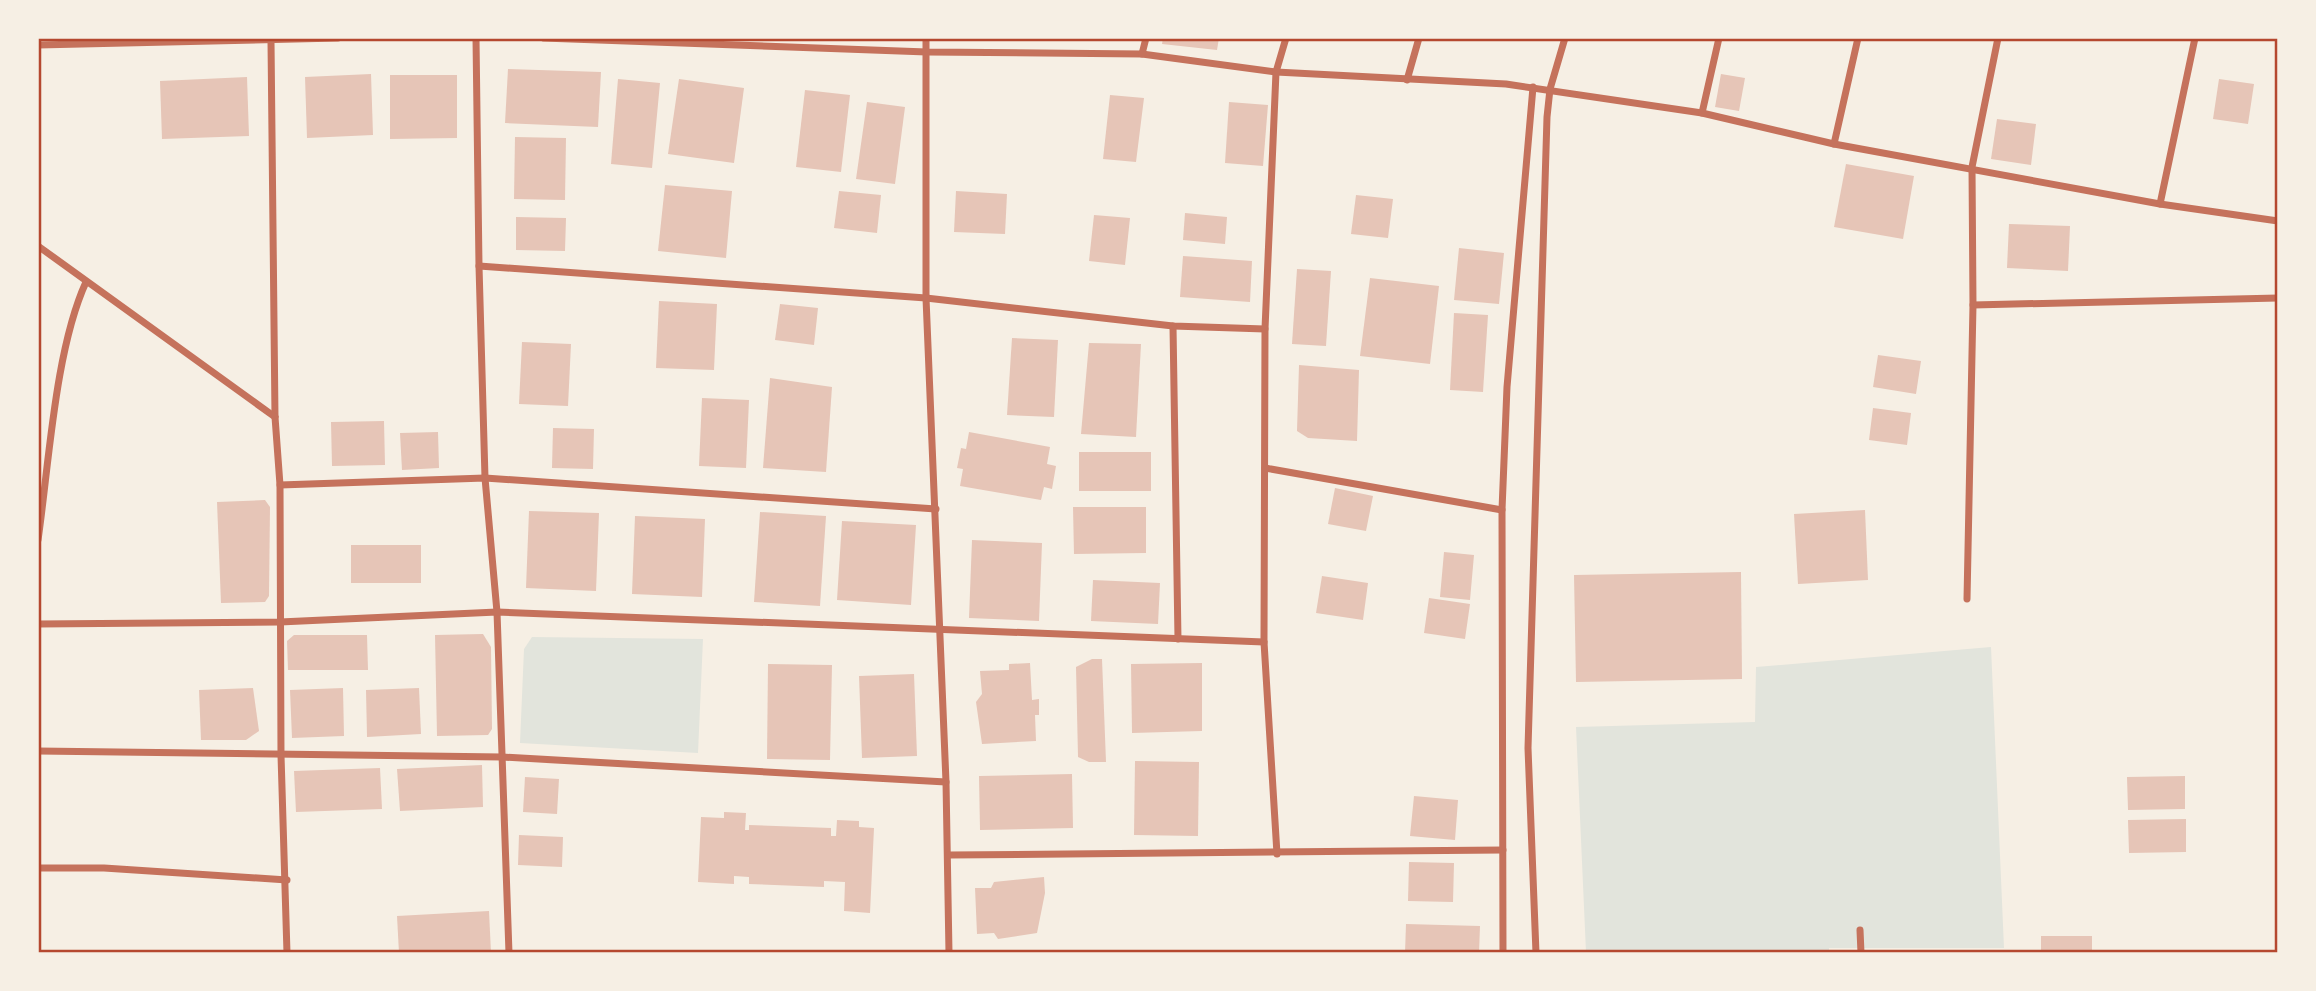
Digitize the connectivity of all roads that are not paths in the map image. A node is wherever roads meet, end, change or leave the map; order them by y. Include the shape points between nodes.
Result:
1 (338, 38) edge
2 (476, 38) edge
3 (543, 38) edge
4 (926, 38) edge
5 (1146, 38) edge
6 (1286, 38) edge
7 (1419, 38) edge
8 (1564, 38) edge
9 (1718, 38) edge
10 (1858, 38) edge
11 (1998, 38) edge
12 (2196, 38) edge
13 (271, 41) junction
14 (38, 45) edge
15 (927, 52) junction
16 (1142, 54) junction
17 (1276, 72) junction
18 (1408, 80) junction
19 (1533, 87) junction
20 (1550, 89) junction
21 (1702, 113) junction
22 (1834, 144) junction
23 (1972, 167) junction
24 (2160, 204) junction
25 (2277, 221) edge
26 (38, 246) edge
27 (479, 266) junction
28 (86, 282) junction
29 (926, 298) junction
30 (2277, 298) edge
31 (1973, 305) junction
32 (1173, 326) junction
33 (1265, 329) junction
34 (275, 417) junction
35 (1265, 468) junction
36 (485, 478) junction
37 (280, 485) junction
38 (936, 509) junction
39 (1502, 510) junction
40 (38, 540) edge
41 (1967, 599) dead end
42 (497, 611) junction
43 (280, 622) junction
44 (38, 624) edge
45 (941, 631) junction
46 (1178, 639) junction
47 (1264, 642) junction
48 (38, 751) edge
49 (281, 755) junction
50 (502, 757) junction
51 (946, 782) junction
52 (1503, 850) junction
53 (1277, 854) junction
54 (948, 855) junction
55 (38, 868) edge
56 (287, 880) junction
57 (1860, 930) dead end
58 (287, 953) edge
59 (509, 953) edge
60 (949, 953) edge
61 (1503, 953) edge
62 (1536, 953) edge
63 (1861, 953) edge

1 - 13 street
2 - 27 street
3 - 15 street
4 - 15 street
5 - 16 street
6 - 17 street
7 - 18 street
8 - 20 street
9 - 21 street
10 - 22 street
11 - 23 street
12 - 24 street
13 - 14 street
13 - 34 street
15 - 16 street
15 - 29 street
16 - 17 street
17 - 18 street
17 - 33 street
18 - 19 street
19 - 20 street
19 - 39 street via 1507,387
20 - 21 street
20 - 62 street via 1528,748
21 - 22 street
22 - 23 street
23 - 24 street
23 - 31 street
24 - 25 street
26 - 28 street
27 - 29 street
27 - 36 street
28 - 34 street
28 - 40 street via 75,306 59,390
29 - 32 street
29 - 38 street
30 - 31 street
31 - 41 street
32 - 33 street
32 - 46 street
33 - 35 street
34 - 37 street
35 - 39 street
35 - 47 street
36 - 37 street
36 - 38 street
36 - 42 street
37 - 43 street
38 - 45 street
39 - 52 street
42 - 43 street
42 - 45 street
42 - 50 street
43 - 44 street
43 - 49 street
45 - 46 street
45 - 51 street
46 - 47 street
47 - 53 street
48 - 49 street
49 - 50 street
49 - 56 street
50 - 51 street
50 - 59 street
51 - 54 street
52 - 53 street
52 - 61 street
53 - 54 street
54 - 60 street
55 - 56 street
56 - 58 street
57 - 63 street

